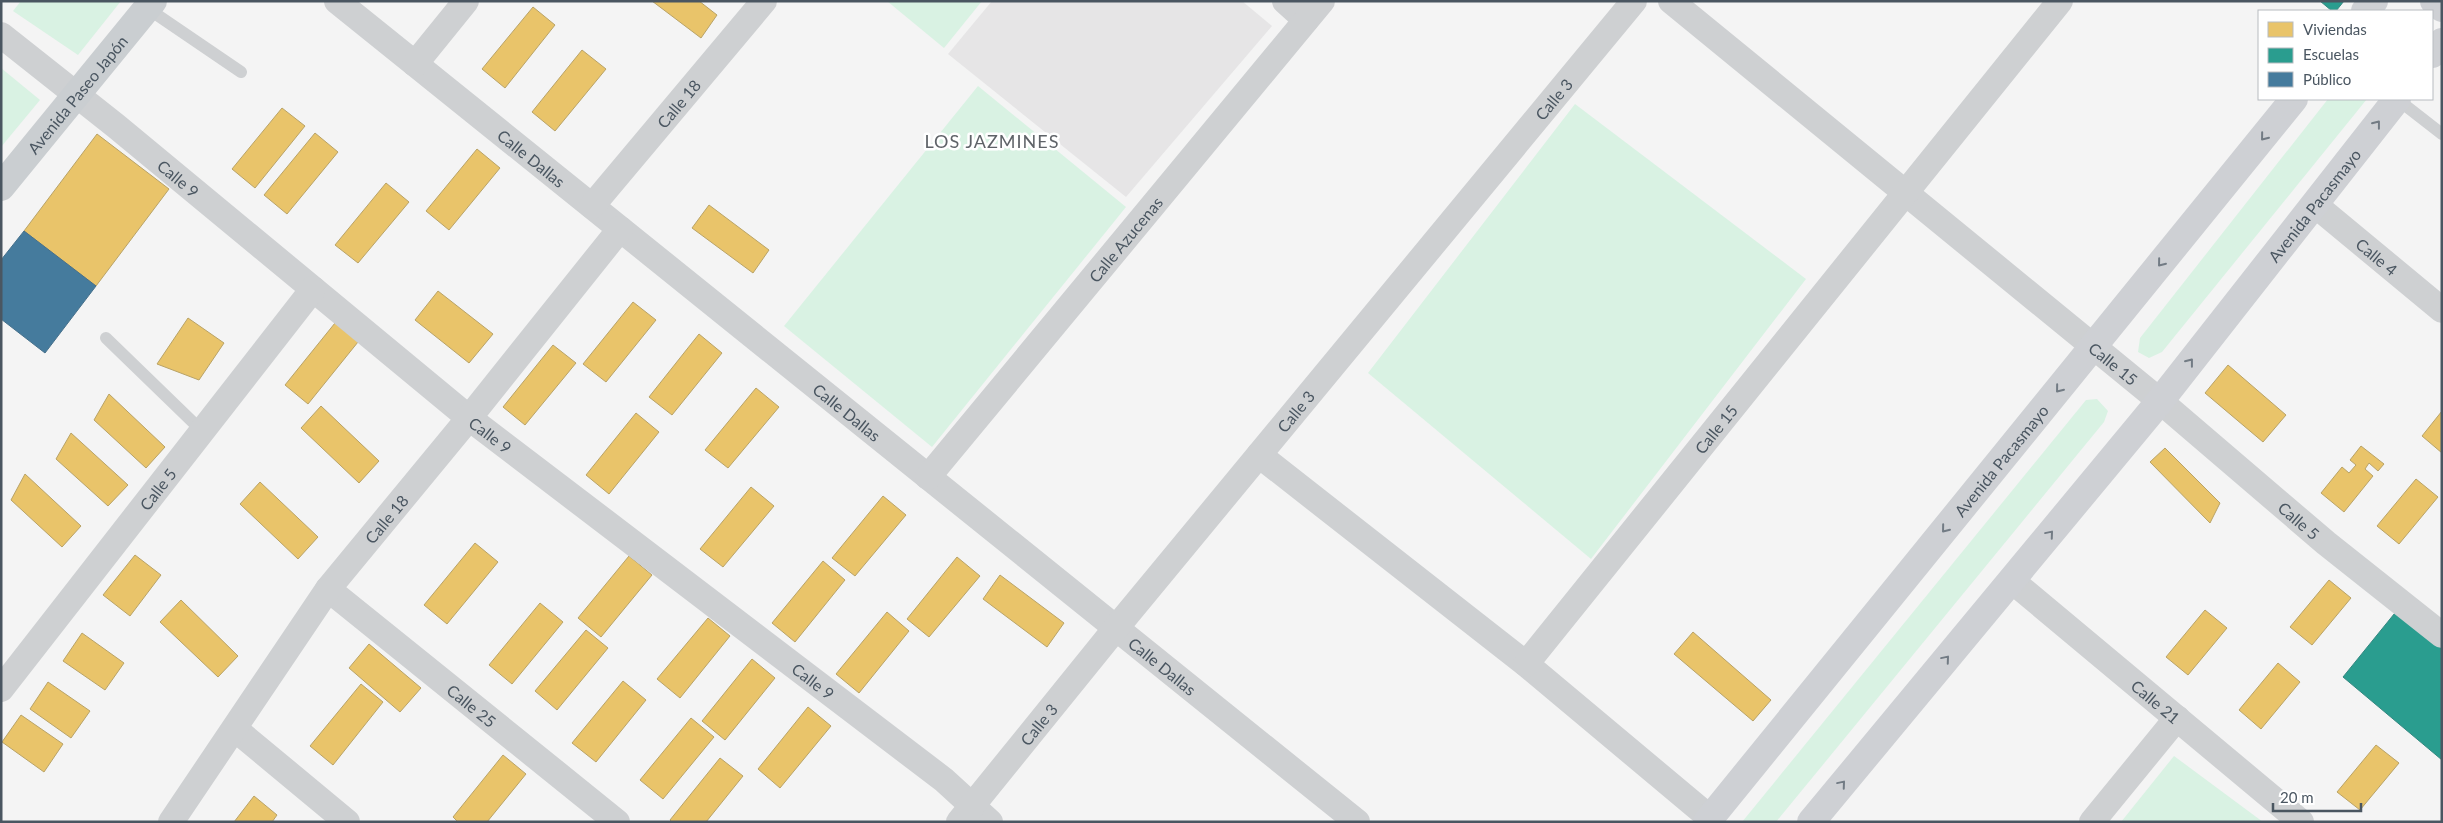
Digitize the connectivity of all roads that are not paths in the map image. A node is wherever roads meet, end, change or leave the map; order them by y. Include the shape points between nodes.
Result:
1 (336, 1) edge
2 (466, 1) edge
3 (764, 1) edge
4 (1285, 1) edge
5 (1634, 1) edge
6 (1671, 1) edge
7 (2434, 1) edge
8 (150, 4) edge
9 (2052, 4) edge
10 (2442, 8) edge
11 (1314, 11) edge
12 (1, 35) edge
13 (2442, 42) edge
14 (2433, 53) edge
15 (415, 64) junction
16 (241, 72) dead end
17 (77, 95) junction
18 (2293, 100) edge
19 (2396, 100) edge
20 (2398, 100) edge
21 (2442, 134) edge
22 (1, 187) edge
23 (1905, 193) junction
24 (2314, 204) junction
25 (592, 206) junction
26 (620, 229) junction
27 (313, 289) junction
28 (2442, 310) edge
29 (106, 338) dead end
30 (2093, 347) junction
31 (2160, 400) junction
32 (469, 418) junction
33 (202, 432) junction
34 (1259, 456) junction
35 (928, 476) junction
36 (2011, 580) junction
37 (328, 589) junction
38 (1116, 628) junction
39 (2442, 635) edge
40 (1526, 664) junction
41 (1, 689) edge
42 (2176, 718) junction
43 (235, 729) junction
44 (974, 817) edge
45 (1709, 820) edge
46 (171, 822) edge
47 (347, 822) edge
48 (617, 822) edge
49 (1357, 822) edge
50 (1811, 822) edge
51 (2092, 822) edge
52 (2301, 822) edge

1 - 15 street, Calle Dallas
2 - 15 street
3 - 25 street, Calle 18
4 - 11 street
5 - 34 street, Calle 3
6 - 23 street, Calle 15
7 - 10 main road
8 - 16 lane
8 - 17 main road, Avenida Paseo Japón
9 - 23 street, Calle 15
11 - 35 street, Calle Azucenas
12 - 17 street, Calle 9
13 - 14 main road
15 - 25 street, Calle Dallas
17 - 22 main road, Avenida Paseo Japón
17 - 27 street, Calle 9
18 -> 30 main road, Avenida Pacasmayo
24 -> 19 main road, Avenida Pacasmayo
20 - 21 lane
23 - 30 street, Calle 15
23 - 40 street, Calle 15
24 - 28 street, Calle 4
31 -> 24 main road, Avenida Pacasmayo
25 - 26 street, Calle Dallas
26 - 32 street, Calle 18
26 - 35 street, Calle Dallas
27 - 32 street, Calle 9
27 - 33 street, Calle 5
29 - 33 lane
30 - 31 street, Calle 15
30 -> 45 main road, Avenida Pacasmayo
36 -> 31 main road, Avenida Pacasmayo
31 - 39 street, Calle 5 via 2326,543
32 - 37 street, Calle 18
32 - 44 street, Calle 9 via 936,774
33 - 41 street, Calle 5
34 - 38 street, Calle 3
34 - 40 street
35 - 38 street, Calle Dallas
36 - 42 street, Calle 21
50 -> 36 main road, Avenida Pacasmayo
37 - 43 street, Calle 18
37 - 48 street, Calle 25
38 - 44 street, Calle 3
38 - 49 street, Calle Dallas
40 - 45 street
42 - 51 street
42 - 52 street, Calle 21
43 - 46 street, Calle 18
43 - 47 street

